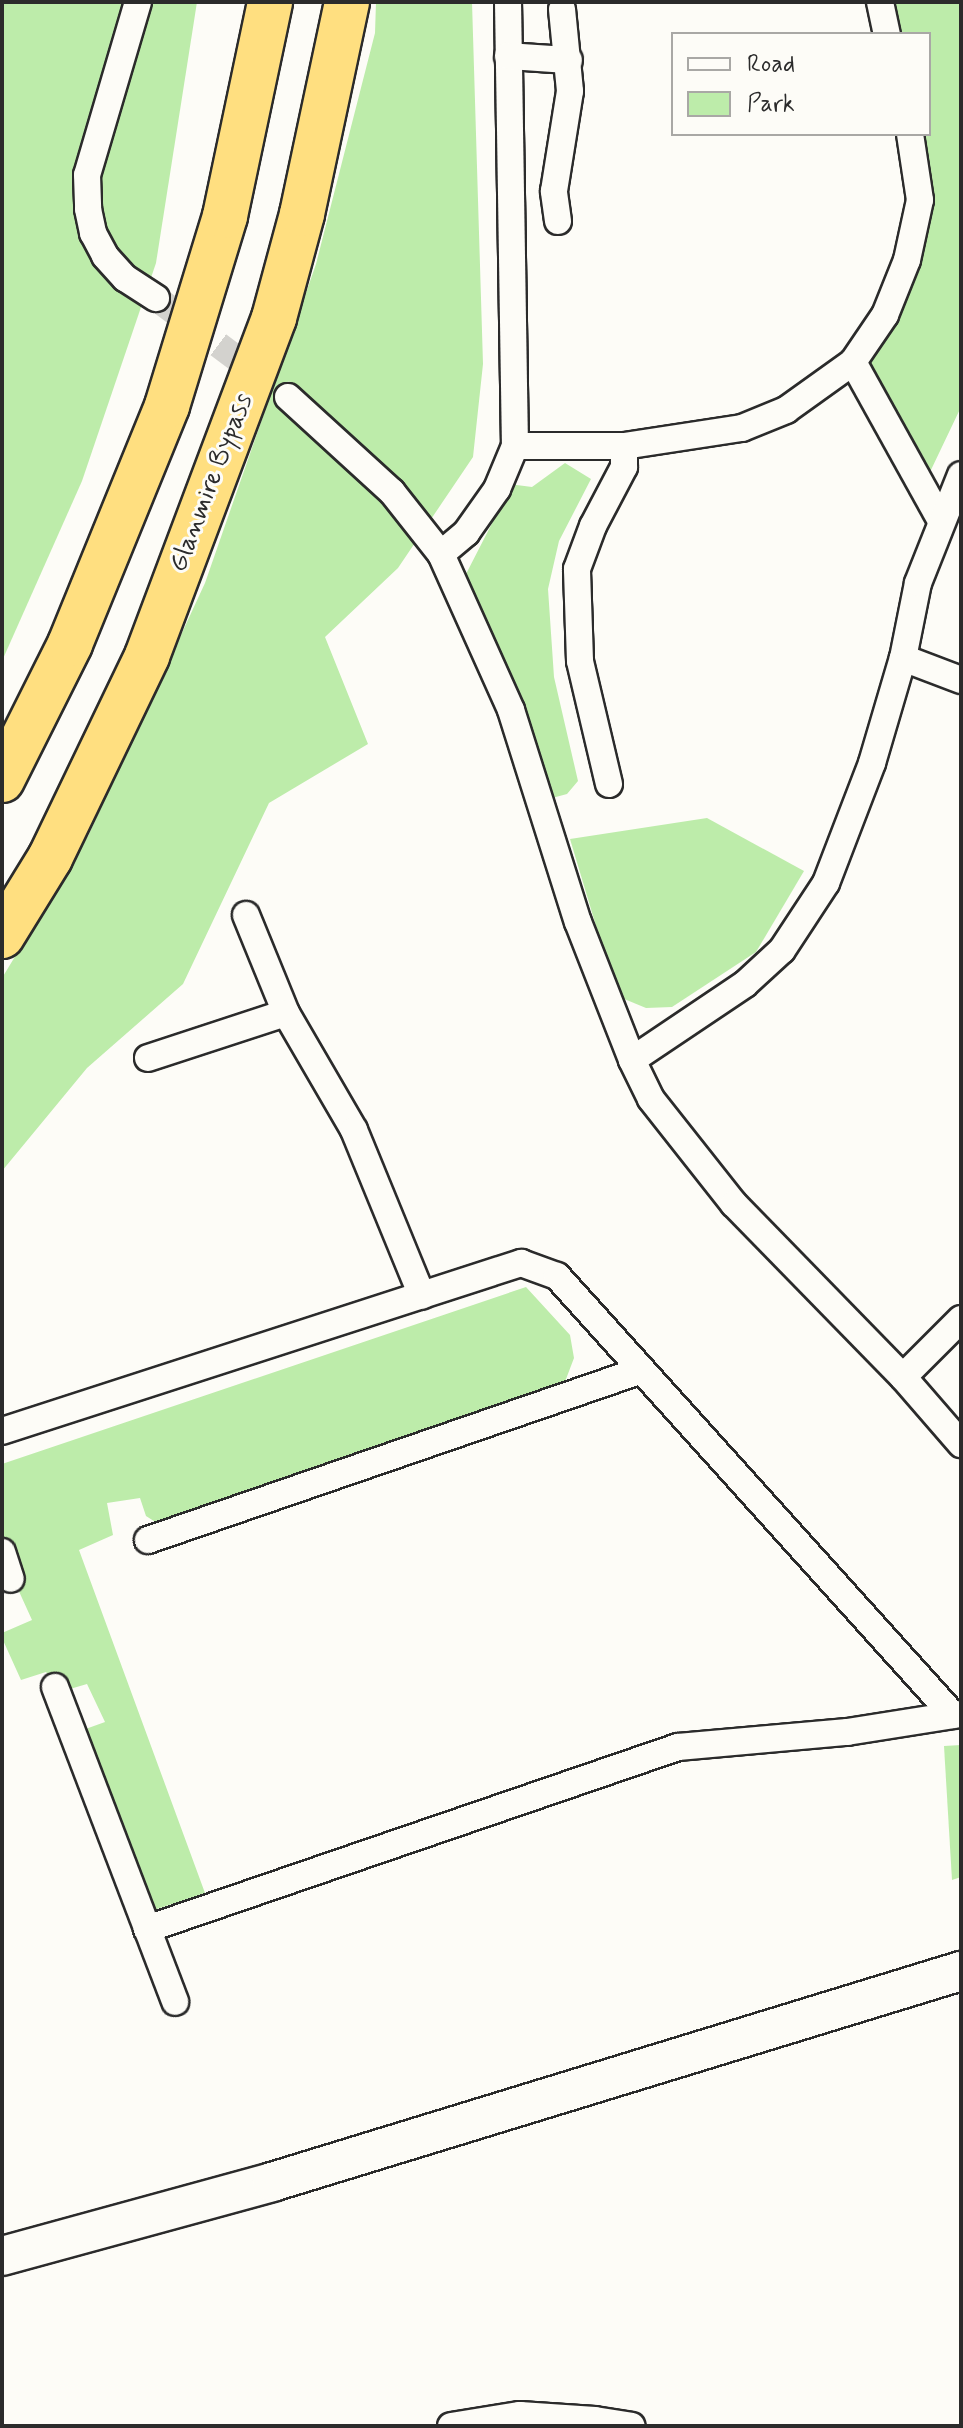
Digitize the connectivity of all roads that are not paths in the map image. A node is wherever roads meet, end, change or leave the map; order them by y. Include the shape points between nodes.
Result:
1 (138, 2) edge
2 (270, 2) edge
3 (347, 2) edge
4 (508, 2) edge
5 (880, 2) edge
6 (562, 9) dead end
7 (887, 32) edge
8 (508, 56) junction
9 (569, 60) junction
10 (910, 136) edge
11 (558, 221) dead end
12 (156, 298) tunnel mouth
13 (853, 362) junction
14 (288, 397) tunnel mouth
15 (515, 446) junction
16 (624, 446) junction
17 (961, 475) edge
18 (941, 521) junction
19 (441, 554) junction
20 (903, 658) junction
21 (961, 680) edge
22 (2, 780) edge
23 (609, 784) dead end
24 (246, 915) dead end
25 (2, 936) edge
26 (286, 1013) junction
27 (148, 1058) dead end
28 (632, 1060) junction
29 (422, 1296) junction
30 (961, 1319) edge
31 (642, 1370) junction
32 (903, 1377) junction
33 (2, 1431) edge
34 (961, 1444) edge
35 (148, 1540) dead end
36 (2, 1552) edge
37 (11, 1579) dead end
38 (55, 1687) dead end
39 (957, 1714) edge
40 (147, 1929) junction
41 (961, 1971) edge
42 (175, 2002) dead end
43 (2, 2256) edge
44 (595, 2423) edge
45 (451, 2426) edge
46 (632, 2426) edge

1 - 12 street via 87,175 88,209 105,256 125,278
2 - 22 highway via 225,216 167,406 70,644
3 - 25 highway, Glanmire Bypass via 302,214 269,333 147,656 50,858
4 - 8 street
5 - 7 street
6 - 9 street
8 - 9 street
8 - 15 street
9 - 11 street via 570,91 554,191
10 - 13 street via 920,200 907,260 885,315
13 - 16 street via 786,410 742,428
13 - 18 street
14 - 19 street via 392,492
15 - 16 street
15 - 19 street via 497,489 466,533
16 - 23 street via 624,467 577,569 580,661
17 - 18 street
18 - 20 street via 918,583
19 - 28 street via 511,710 578,922
20 - 21 street
20 - 28 street via 872,763 826,883 806,917 782,950 745,984
24 - 26 street
26 - 27 street
26 - 29 street via 354,1130
28 - 32 street via 651,1099 734,1204
29 - 31 street via 521,1263 557,1276
29 - 33 street
30 - 32 street
31 - 35 street
31 - 39 street
32 - 34 street
36 - 37 street
38 - 40 street
39 - 40 street via 847,1732 678,1747
40 - 42 street
41 - 43 main road via 272,2182
44 - 45 street via 520,2415
44 - 46 street

